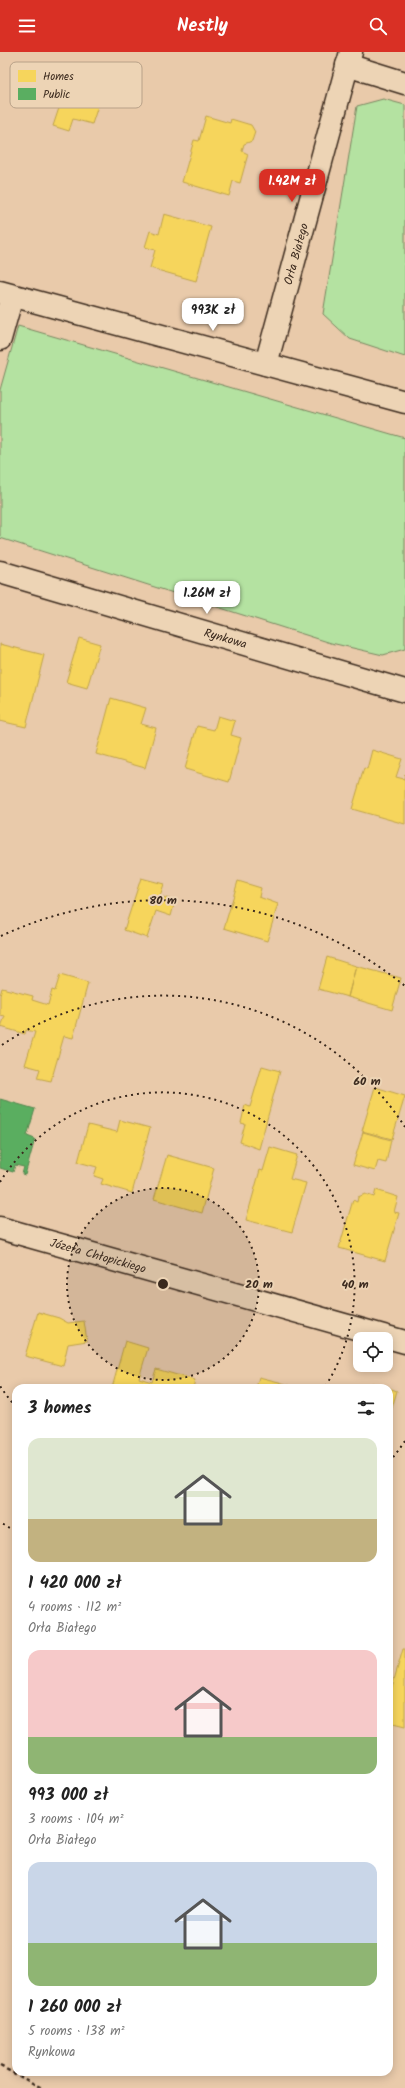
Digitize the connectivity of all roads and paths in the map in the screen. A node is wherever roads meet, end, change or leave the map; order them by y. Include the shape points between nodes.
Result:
1 (349, 59) edge
2 (405, 83) edge
3 (6, 294) edge
4 (0, 339) edge
5 (266, 364) junction
6 (405, 402) edge
7 (0, 572) edge
8 (405, 691) edge
9 (0, 1228) edge
10 (405, 1342) edge
11 (0, 2066) edge
12 (12, 2072) edge
13 (19, 2076) edge
14 (42, 2088) edge

1 - 2 street
1 - 5 street, Orła Białego
3 - 4 street
3 - 5 street
5 - 6 street
7 - 8 street, Rynkowa
9 - 10 street, Józefa Chłopickiego
11 - 12 path
13 - 14 path

